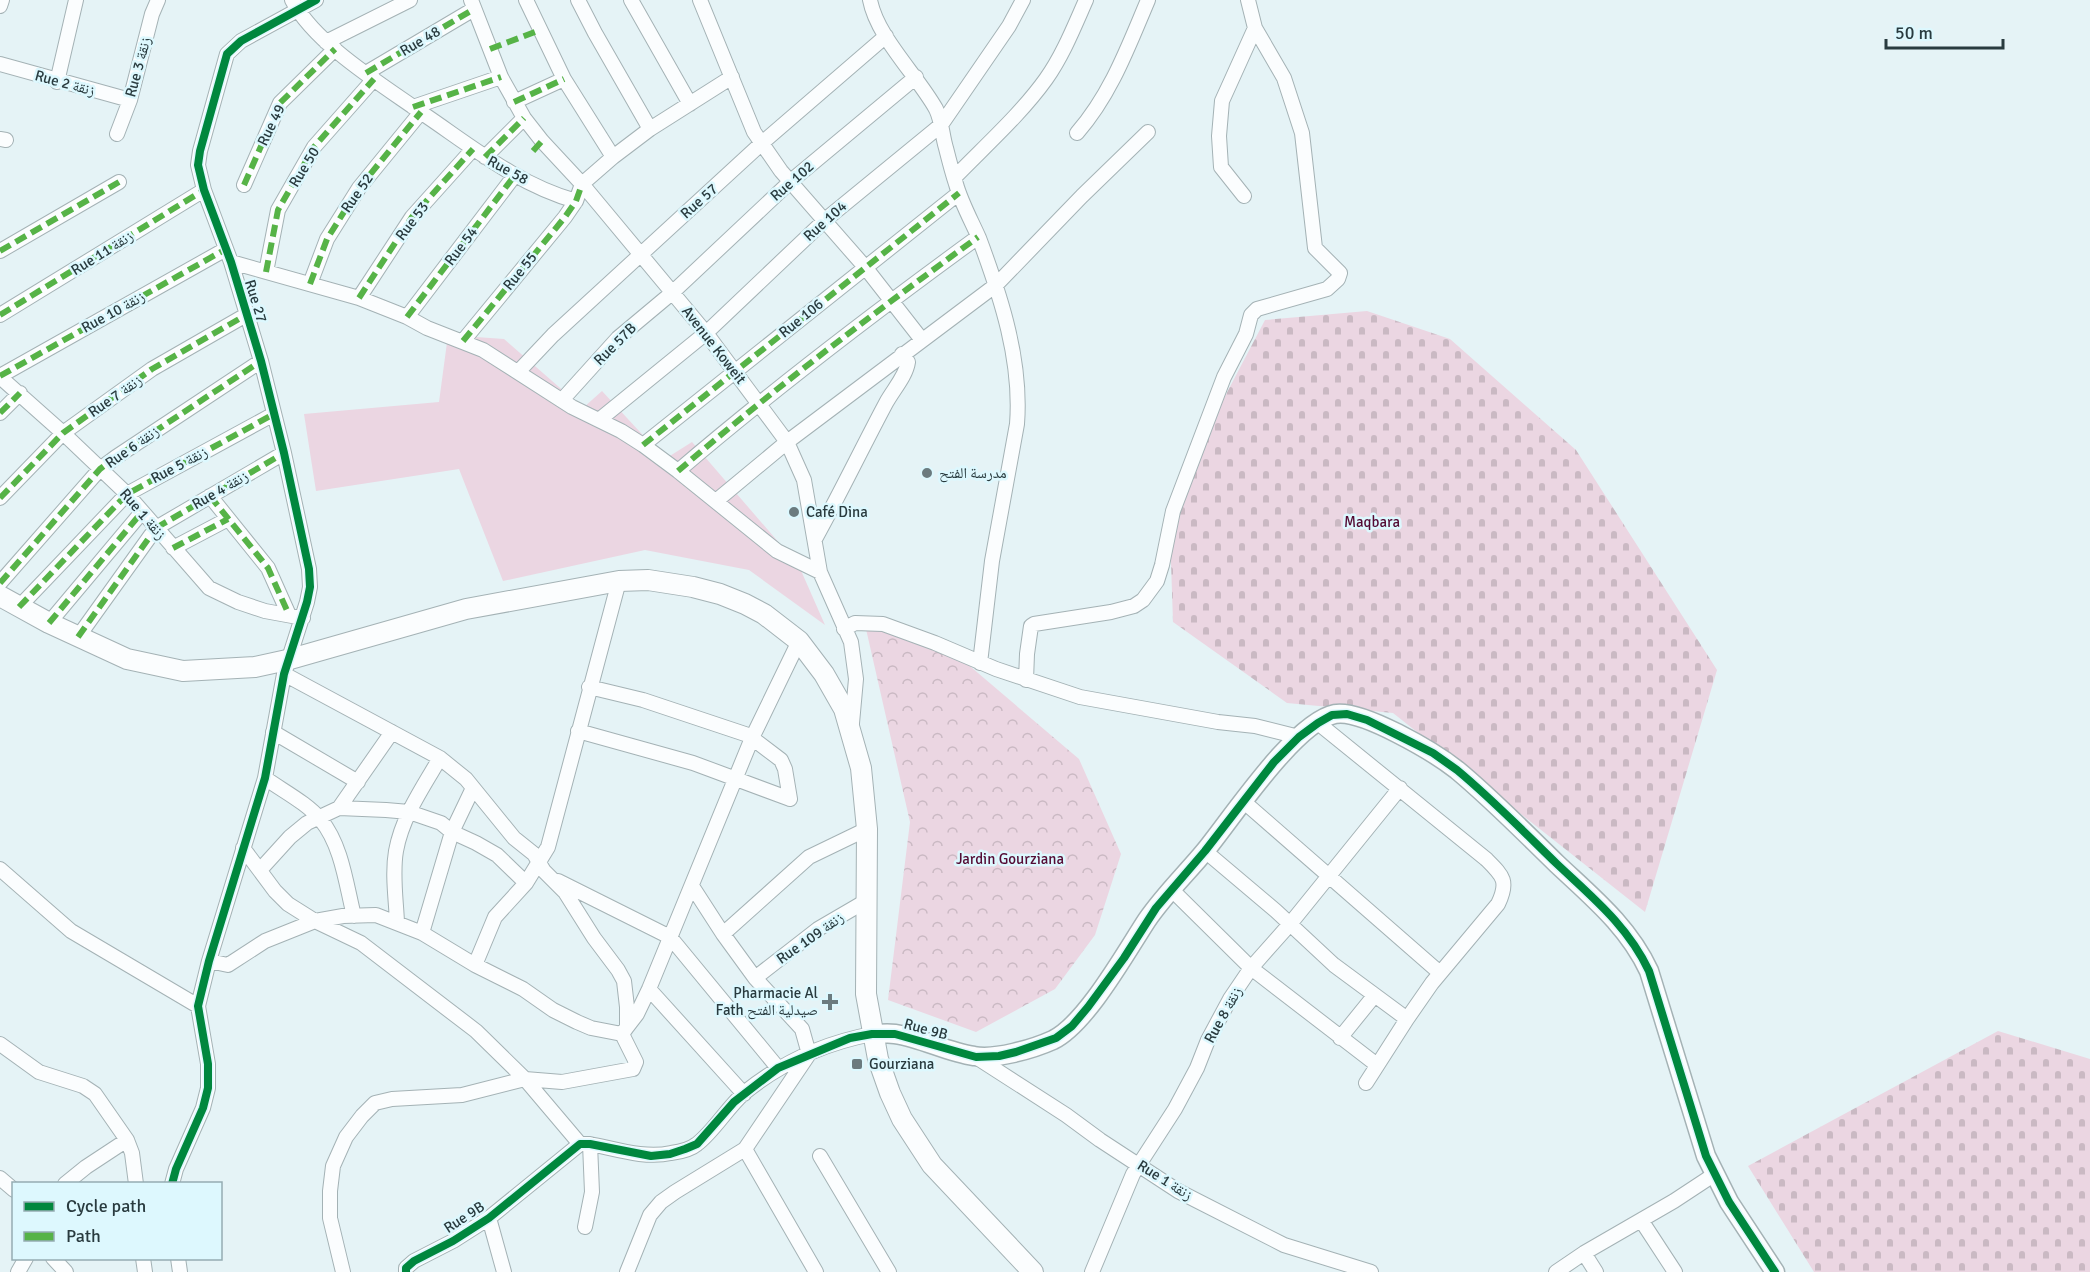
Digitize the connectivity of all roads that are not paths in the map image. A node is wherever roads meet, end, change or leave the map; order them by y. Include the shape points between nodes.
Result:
1 (2, 0) edge
2 (76, 0) edge
3 (158, 0) edge
4 (316, 0) edge
5 (410, 0) edge
6 (526, 0) edge
7 (579, 0) edge
8 (630, 0) edge
9 (700, 0) edge
10 (870, 0) edge
11 (1023, 0) edge
12 (1086, 0) edge
13 (1148, 0) edge
14 (1248, 0) edge
15 (473, 4) edge
16 (295, 5) edge
17 (0, 6) edge
18 (1255, 28) junction
19 (886, 36) junction
20 (331, 45) junction
21 (0, 64) edge
22 (370, 76) junction
23 (501, 77) junction
24 (916, 77) junction
25 (732, 78) junction
26 (564, 79) junction
27 (57, 82) junction
28 (130, 100) junction
29 (514, 102) junction
30 (690, 104) junction
31 (417, 109) junction
32 (524, 118) junction
33 (941, 125) junction
34 (650, 129) junction
35 (1148, 132) dead end
36 (1077, 133) dead end
37 (117, 134) dead end
38 (762, 143) junction
39 (473, 149) junction
40 (485, 158) junction
41 (613, 158) junction
42 (515, 175) junction
43 (954, 178) junction
44 (790, 181) junction
45 (119, 182) dead end
46 (582, 184) junction
47 (244, 185) dead end
48 (204, 190) junction
49 (959, 192) junction
50 (1244, 196) dead end
51 (576, 201) junction
52 (825, 220) junction
53 (978, 237) junction
54 (0, 251) edge
55 (641, 254) junction
56 (228, 255) junction
57 (865, 267) junction
58 (266, 272) junction
59 (310, 284) junction
60 (996, 285) junction
61 (673, 292) junction
62 (359, 298) junction
63 (892, 300) junction
64 (0, 315) edge
65 (246, 315) junction
66 (407, 317) junction
67 (706, 333) junction
68 (922, 340) junction
69 (463, 341) junction
70 (903, 354) junction
71 (261, 361) junction
72 (735, 371) junction
73 (518, 372) junction
74 (0, 377) edge
75 (20, 393) junction
76 (562, 400) junction
77 (759, 402) junction
78 (0, 413) edge
79 (273, 414) junction
80 (599, 420) junction
81 (63, 433) junction
82 (787, 442) junction
83 (643, 445) junction
84 (284, 453) junction
85 (100, 469) junction
86 (678, 471) junction
87 (127, 494) junction
88 (210, 496) junction
89 (0, 498) edge
90 (716, 501) junction
91 (142, 512) junction
92 (228, 519) junction
93 (154, 532) junction
94 (815, 539) junction
95 (173, 548) junction
96 (820, 572) junction
97 (619, 581) junction
98 (0, 583) edge
99 (0, 596) edge
100 (19, 607) junction
101 (296, 617) junction
102 (49, 623) junction
103 (844, 629) junction
104 (78, 637) junction
105 (799, 641) junction
106 (980, 663) junction
107 (286, 667) junction
108 (1026, 680) junction
109 (590, 687) junction
110 (1325, 719) junction
111 (578, 731) junction
112 (273, 732) junction
113 (392, 732) junction
114 (851, 735) junction
115 (1299, 737) junction
116 (752, 738) junction
117 (440, 758) junction
118 (265, 778) junction
119 (736, 778) junction
120 (358, 782) junction
121 (473, 788) junction
122 (1400, 788) junction
123 (1243, 801) junction
124 (339, 808) junction
125 (409, 812) junction
126 (320, 819) junction
127 (867, 829) junction
128 (452, 832) junction
129 (243, 848) junction
130 (1205, 851) junction
131 (538, 863) junction
132 (0, 869) edge
133 (260, 870) junction
134 (1328, 876) junction
135 (554, 879) junction
136 (526, 883) junction
137 (692, 886) junction
138 (1171, 889) junction
139 (866, 901) junction
140 (354, 916) junction
141 (315, 921) junction
142 (397, 922) junction
143 (1290, 924) junction
144 (422, 933) junction
145 (723, 934) junction
146 (670, 937) junction
147 (209, 961) junction
148 (476, 965) junction
149 (1251, 968) junction
150 (1440, 974) junction
151 (755, 978) junction
152 (649, 989) junction
153 (1374, 996) junction
154 (198, 1006) junction
155 (1407, 1019) junction
156 (624, 1030) junction
157 (873, 1034) junction
158 (1340, 1038) junction
159 (0, 1045) edge
160 (809, 1054) junction
161 (976, 1057) junction
162 (1377, 1065) junction
163 (778, 1068) junction
164 (525, 1079) junction
165 (1366, 1083) dead end
166 (744, 1094) junction
167 (127, 1140) junction
168 (585, 1144) junction
169 (745, 1149) junction
170 (820, 1156) dead end
171 (1139, 1164) junction
172 (1715, 1174) junction
173 (0, 1178) edge
174 (67, 1182) edge
175 (136, 1182) edge
176 (173, 1182) edge
177 (12, 1188) edge
178 (489, 1218) junction
179 (1641, 1220) junction
180 (585, 1227) dead end
181 (1584, 1253) junction
182 (55, 1260) edge
183 (66, 1272) edge
184 (343, 1272) edge
185 (406, 1272) edge
186 (504, 1272) edge
187 (627, 1272) edge
188 (816, 1272) edge
189 (889, 1272) edge
190 (1033, 1272) edge
191 (1092, 1272) edge
192 (1371, 1272) edge
193 (1556, 1272) edge
194 (1596, 1272) edge
195 (1675, 1272) edge
196 (1775, 1272) edge

1 - 17 street
2 - 27 street
3 - 28 street, Rue 3 زنقة
4 - 16 street, Rue 27
5 - 20 street, Rue 49
6 - 26 street
7 - 34 street
8 - 30 street
9 - 25 street
10 - 19 street
11 - 33 street, Rue 104
12 - 43 street via 1047,78
13 - 36 street via 1112,83
14 - 18 street
15 - 22 street, Rue 48
15 - 23 street, Avenue Koweit
16 - 20 street, Rue 58
16 - 48 street, Rue 27 via 227,54 200,151 198,165
18 - 50 street via 1222,101 1221,167
18 - 108 street via 1284,78 1302,133 1315,248 1340,273 1338,279 1327,289 1257,309 1251,315 1173,511 1156,581 1134,606 1031,626
19 - 24 street
19 - 38 street, Rue 57
20 - 22 street, Rue 58
20 - 47 street, Rue 49 via 280,102
21 - 27 street, Rue 2 زنقة
22 - 31 street, Rue 58
22 - 58 street, Rue 50 via 314,147 278,210
23 - 29 street, Avenue Koweit
23 - 31 street
24 - 33 street
24 - 44 street, Rue 102
25 - 30 street
25 - 38 street
26 - 29 street
26 - 41 street
27 - 28 street, Rue 2 زنقة
28 - 37 street, Rue 3 زنقة
29 - 32 street, Avenue Koweit
30 - 34 street
31 - 39 street, Rue 58
31 - 59 street, Rue 52 via 327,239
32 - 40 street
32 - 46 street, Avenue Koweit via 538,146
33 - 43 street
33 - 52 street, Rue 104
34 - 41 street
35 - 60 street
38 - 44 street
38 - 55 street, Rue 57
39 - 40 street, Rue 58
39 - 62 street, Rue 53 via 412,218
40 - 42 street, Rue 58
41 - 46 street
42 - 51 street, Rue 58
42 - 66 street, Rue 54
43 - 49 street
44 - 52 street
44 - 61 street, Rue 102
45 - 54 street
46 - 51 street
46 - 55 street, Avenue Koweit
48 - 56 street, Rue 27
48 - 64 street, Rue 11 زنقة
49 - 53 street
49 - 57 street, Rue 106
51 - 69 street, Rue 55
52 - 57 street
52 - 67 street, Rue 104
53 - 60 street
53 - 63 street
55 - 61 street, Avenue Koweit
55 - 73 street, Rue 57
56 - 58 street
56 - 65 street, Rue 27
56 - 74 street, Rue 10 زنقة
57 - 63 street
57 - 72 street, Rue 106
58 - 59 street
59 - 62 street
60 - 68 street
60 - 106 street via 1014,360 1019,403 992,561
61 - 67 street, Avenue Koweit
61 - 76 street, Rue 57B via 618,338
62 - 66 street
63 - 68 street
63 - 77 street
65 - 71 street, Rue 27
65 - 81 street, Rue 7 زنقة via 152,369
66 - 69 street
67 - 72 street, Avenue Koweit
67 - 80 street, Rue 104
68 - 70 street
69 - 73 street
70 - 82 street
70 - 94 street via 908,362 905,371
71 - 79 street, Rue 27
71 - 85 street, Rue 6 زنقة
72 - 77 street, Avenue Koweit
72 - 83 street, Rue 106
73 - 76 street
74 - 75 street, Rue 1 زنقة
75 - 78 street
75 - 81 street, Rue 1 زنقة
76 - 80 street
77 - 82 street, Avenue Koweit
77 - 86 street
79 - 84 street, Rue 27
79 - 87 street, Rue 5 زنقة
80 - 83 street
81 - 85 street, Rue 1 زنقة
81 - 89 street, Rue 7 زنقة
82 - 90 street
82 - 94 street, Avenue Koweit via 804,480
83 - 86 street
84 - 88 street, Rue 4 زنقة
84 - 101 street, Rue 27 via 309,569 310,587
85 - 87 street, Rue 1 زنقة
85 - 98 street, Rue 6 زنقة
86 - 90 street
87 - 91 street, Rue 1 زنقة
87 - 100 street, Rue 5 زنقة
88 - 92 street
88 - 93 street, Rue 4 زنقة
90 - 96 street via 777,551
91 - 93 street, Rue 1 زنقة
91 - 102 street
92 - 95 street
92 - 101 street via 268,568
93 - 95 street, Rue 1 زنقة
93 - 104 street, Rue 4 زنقة
94 - 96 street, Avenue Koweit
95 - 101 street, Rue 1 زنقة via 209,588 223,596
96 - 103 street, Avenue Koweit
97 - 105 main road via 669,582 720,594 764,614
97 - 107 main road via 466,609
97 - 109 street
99 - 100 main road
100 - 102 main road
101 - 107 street, Rue 27
102 - 104 main road
103 - 106 street via 855,623 883,624
103 - 114 street, Avenue Koweit via 851,642 856,679
104 - 107 main road via 127,659 183,671
105 - 114 main road via 836,693
105 - 116 street
106 - 108 street
107 - 112 street, Rue 27
107 - 113 street
108 - 115 street via 1094,700 1255,726
109 - 111 street
109 - 116 street via 643,700
110 - 115 street, Rue 9B
110 - 122 street
110 - 172 street via 1347,714 1368,720 1443,759 1626,932 1649,971 1699,1137
111 - 119 street
111 - 131 street via 554,829
112 - 118 street, Rue 27
112 - 120 street
113 - 117 street
113 - 120 street
114 - 127 main road via 861,768
115 - 123 street, Rue 9B
116 - 119 street
116 - 119 street via 781,760 790,799
117 - 121 street
117 - 125 street
118 - 126 street
118 - 129 street, Rue 27
119 - 137 street
120 - 124 street
121 - 128 street
121 - 131 street
122 - 134 street, Rue 8 زنقة
122 - 150 street via 1486,859 1504,882 1498,904
123 - 130 street, Rue 9B
123 - 134 street
124 - 125 street
124 - 126 street
125 - 128 street via 436,820
125 - 142 street via 395,860
126 - 133 street via 307,823 290,837
126 - 140 street via 337,849
127 - 139 main road
127 - 145 street via 809,857
128 - 136 street via 497,855
128 - 144 street
129 - 133 street
129 - 147 street, Rue 27
130 - 138 street, Rue 9B
130 - 143 street
131 - 135 street
131 - 136 street
132 - 154 street via 71,931
133 - 141 street via 288,904
134 - 143 street, Rue 8 زنقة
134 - 150 street
135 - 146 street
135 - 156 street via 624,981
136 - 148 street via 495,917
137 - 145 street
137 - 146 street
138 - 149 street
138 - 161 street, Rue 9B via 1072,1026 1045,1043 999,1056
139 - 151 street, Rue 109 زنقة via 818,929
139 - 157 main road via 866,994
140 - 141 street
140 - 142 street via 376,915
141 - 147 street via 265,940 228,965
141 - 164 street via 361,943 476,1031
142 - 144 street
143 - 149 street, Rue 8 زنقة
143 - 153 street
144 - 148 street
145 - 151 street
146 - 152 street
146 - 163 street
147 - 154 street, Rue 27
148 - 156 street via 577,1022 591,1028
149 - 158 street
149 - 171 street, Rue 8 زنقة via 1213,1030 1175,1109
150 - 155 street
151 - 160 street via 802,1029
152 - 156 street
152 - 166 street
153 - 155 street
153 - 158 street
154 - 176 street via 208,1088
155 - 162 street
156 - 164 street via 635,1068 562,1082
157 - 160 street, Rue 9B via 850,1038
157 - 161 street, Rue 9B via 895,1034
157 - 190 main road via 890,1093 932,1165
158 - 162 street
159 - 167 street via 39,1072 83,1086 95,1094
160 - 163 street, Rue 9B
160 - 169 street
161 - 171 street, Rue 1 زنقة
162 - 165 street
163 - 166 street, Rue 9B
164 - 168 street
164 - 184 street via 462,1095 392,1099 375,1103 362,1116 346,1137 333,1166 330,1218
166 - 168 street, Rue 9B via 697,1144 670,1154 651,1156
167 - 174 street
167 - 175 street
168 - 178 street, Rue 9B
168 - 180 street via 592,1192
169 - 187 street via 661,1202 650,1215
169 - 188 street
170 - 189 street
171 - 191 street, Rue 8 زنقة
171 - 192 street, Rue 1 زنقة via 1178,1191 1270,1239
172 - 179 street
172 - 196 street
173 - 177 street
178 - 185 street, Rue 9B via 414,1261
178 - 186 street
179 - 181 street
179 - 195 street
181 - 193 street
181 - 194 street
182 - 183 street

